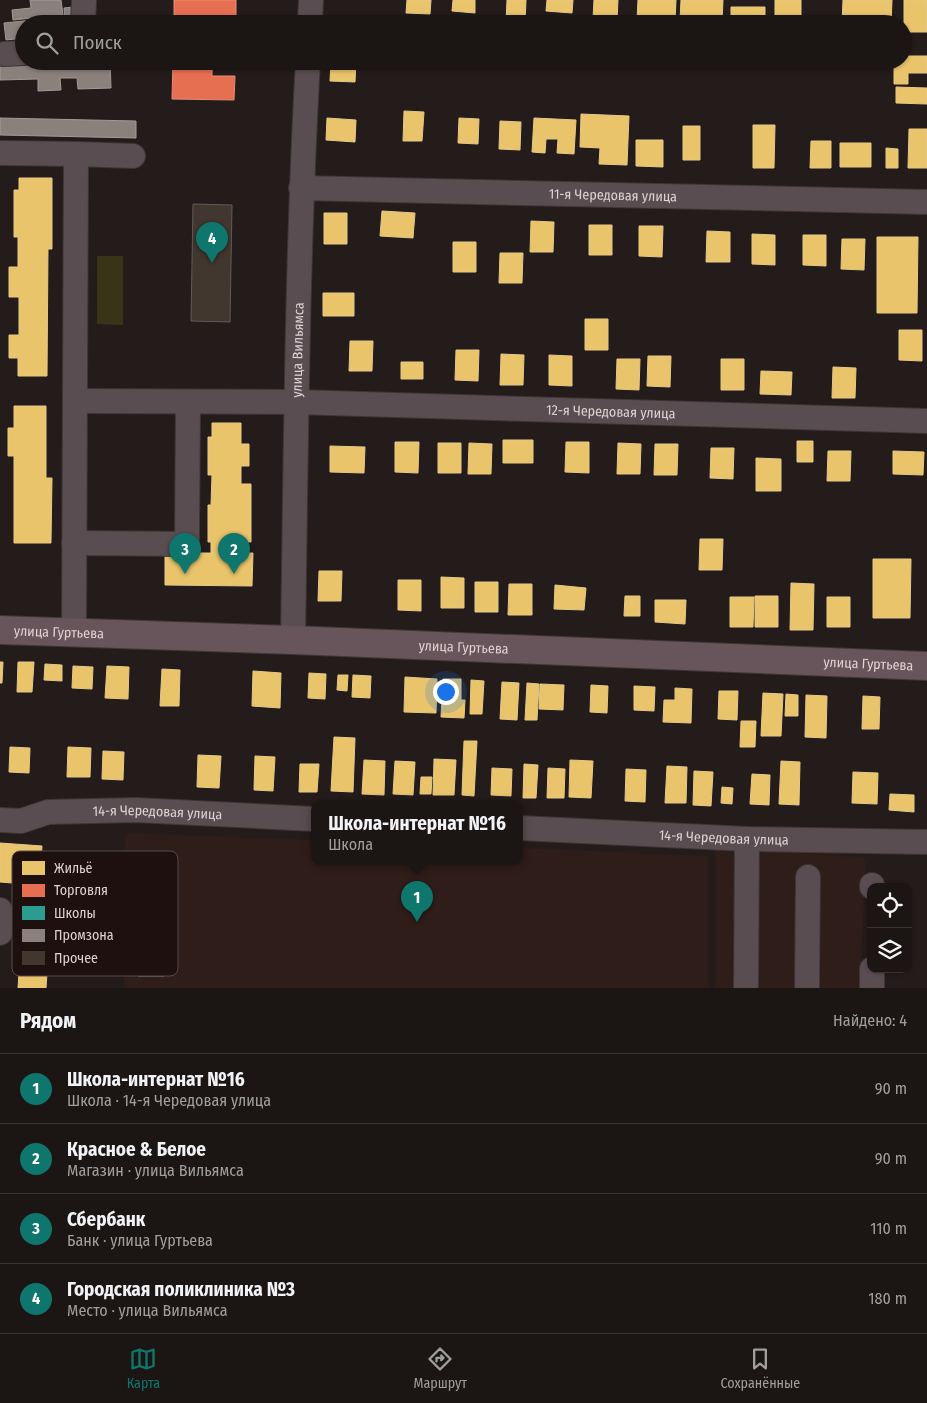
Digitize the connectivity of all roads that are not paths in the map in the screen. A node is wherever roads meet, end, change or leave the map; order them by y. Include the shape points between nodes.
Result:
1 (84, 0) edge
2 (311, 0) edge
3 (83, 15) edge
4 (310, 15) edge
5 (307, 70) edge
6 (0, 153) edge
7 (76, 154) junction
8 (133, 156) dead end
9 (295, 176) junction
10 (927, 202) edge
11 (75, 401) junction
12 (188, 402) junction
13 (296, 402) junction
14 (927, 421) edge
15 (74, 543) junction
16 (0, 630) edge
17 (74, 632) junction
18 (293, 640) junction
19 (927, 666) edge
20 (311, 819) edge
21 (0, 820) edge
22 (523, 828) edge
23 (747, 838) junction
24 (927, 842) edge
25 (808, 877) dead end
26 (0, 910) edge
27 (0, 933) edge
28 (872, 973) edge
29 (746, 988) edge
30 (807, 988) edge
31 (872, 988) edge

1 - 3 street
2 - 4 street
5 - 9 street, улица Вильямса
6 - 7 street
7 - 8 street
7 - 11 street
9 - 10 street, 11-я Чередовая улица
9 - 13 street, улица Вильямса
11 - 12 street, 12-я Чередовая улица
11 - 15 street
12 - 13 street, 12-я Чередовая улица
12 - 15 street via 187,544
13 - 14 street, 12-я Чередовая улица
13 - 18 street, улица Вильямса
15 - 17 street
16 - 17 main road, улица Гуртьева
17 - 18 main road, улица Гуртьева
18 - 19 main road, улица Гуртьева
20 - 21 street, 14-я Чередовая улица via 136,810 48,812 20,821
22 - 23 street, 14-я Чередовая улица
23 - 24 street, 14-я Чередовая улица
23 - 29 street
25 - 30 street
26 - 27 street
28 - 31 street

